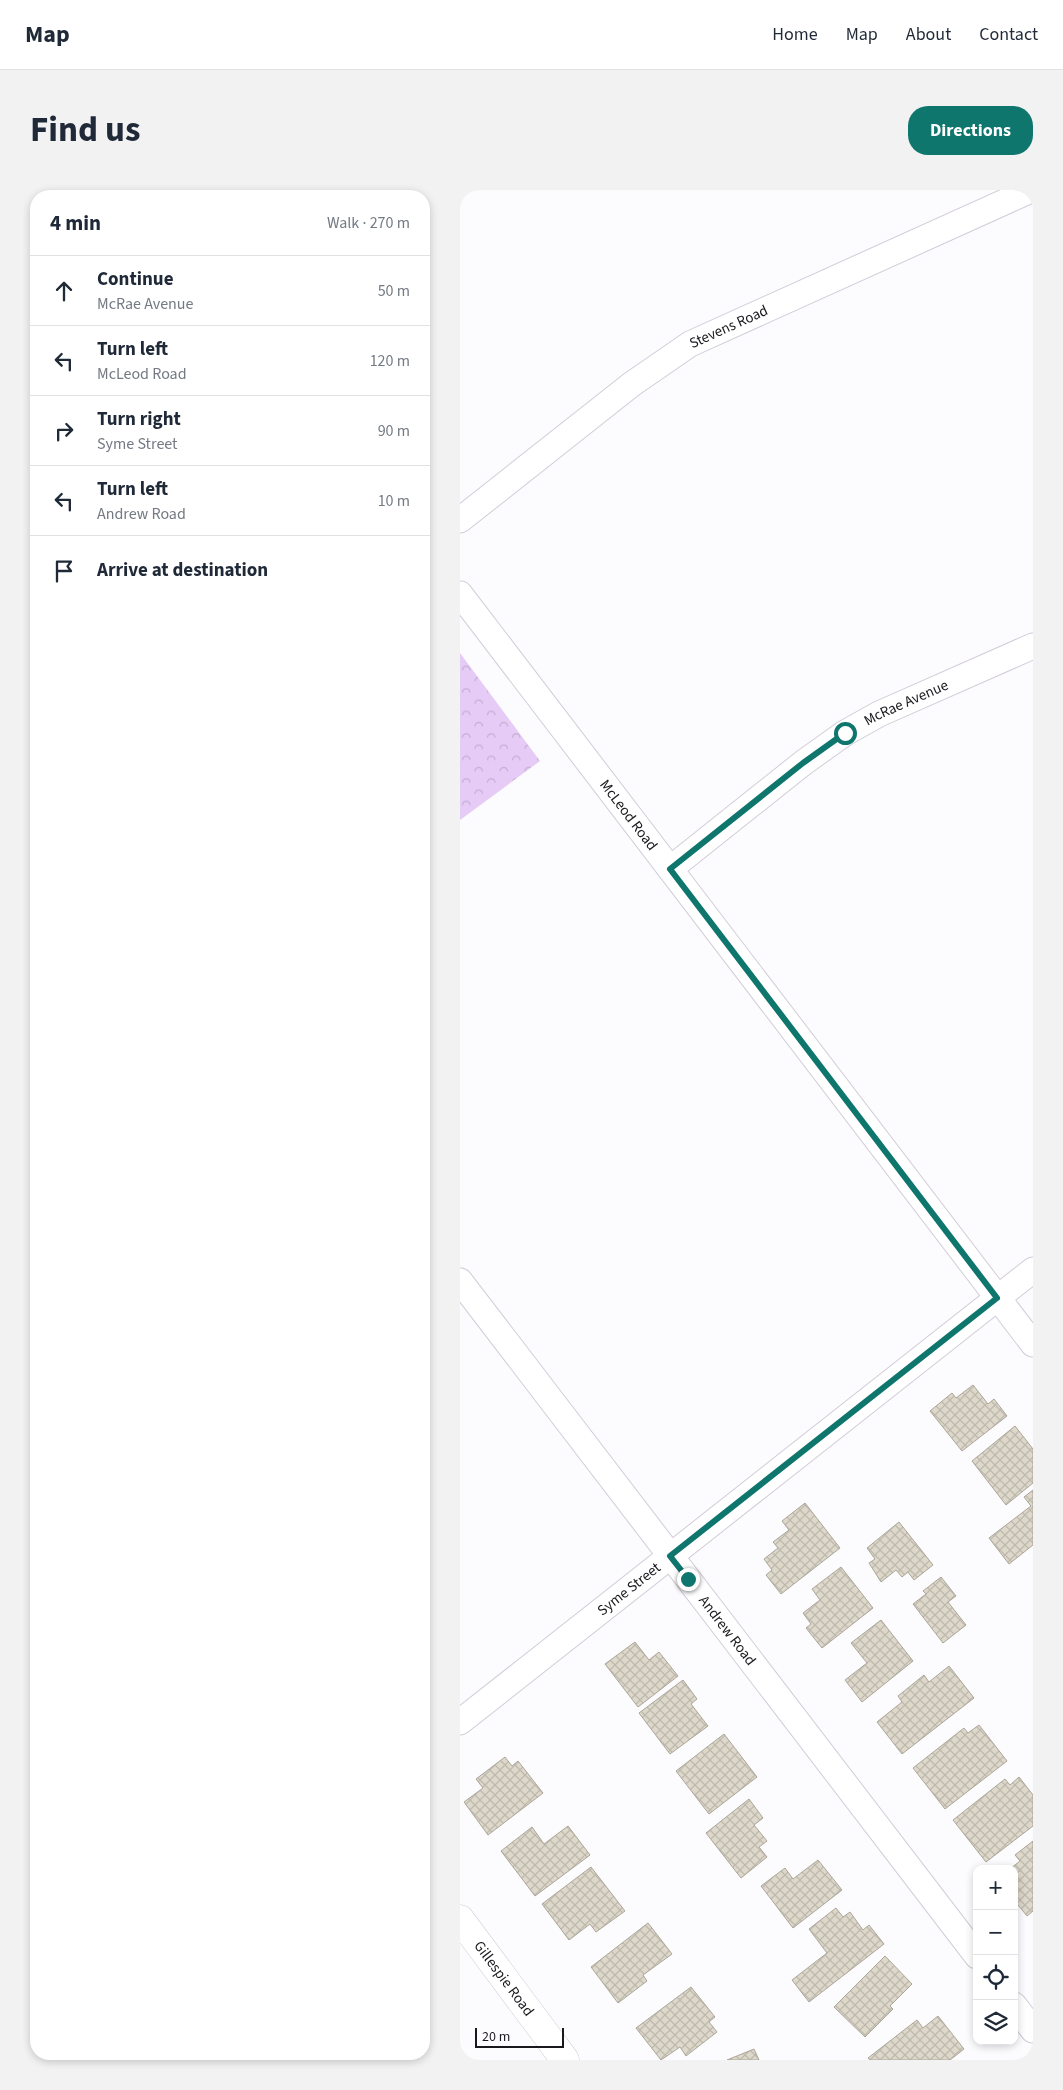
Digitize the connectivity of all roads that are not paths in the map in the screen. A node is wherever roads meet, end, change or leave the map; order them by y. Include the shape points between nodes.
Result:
1 (1031, 190) edge
2 (460, 520) edge
3 (460, 594) edge
4 (1033, 646) edge
5 (670, 869) junction
6 (1033, 1270) edge
7 (460, 1282) edge
8 (997, 1298) junction
9 (1033, 1344) edge
10 (670, 1556) junction
11 (460, 1722) edge
12 (460, 1919) edge
13 (976, 1955) edge
14 (1018, 2010) edge
15 (1033, 2030) edge
16 (565, 2060) edge

1 - 2 street, Stevens Road via 690,344 632,384
3 - 5 street, McLeod Road
4 - 5 street, McRae Avenue via 879,714 845,733
5 - 8 street, McLeod Road
6 - 8 street, Syme Street
7 - 10 street, Andrew Road
8 - 9 street, McLeod Road
8 - 10 street, Syme Street
10 - 11 street, Syme Street
10 - 13 street, Andrew Road
12 - 16 street, Gillespie Road
14 - 15 street

